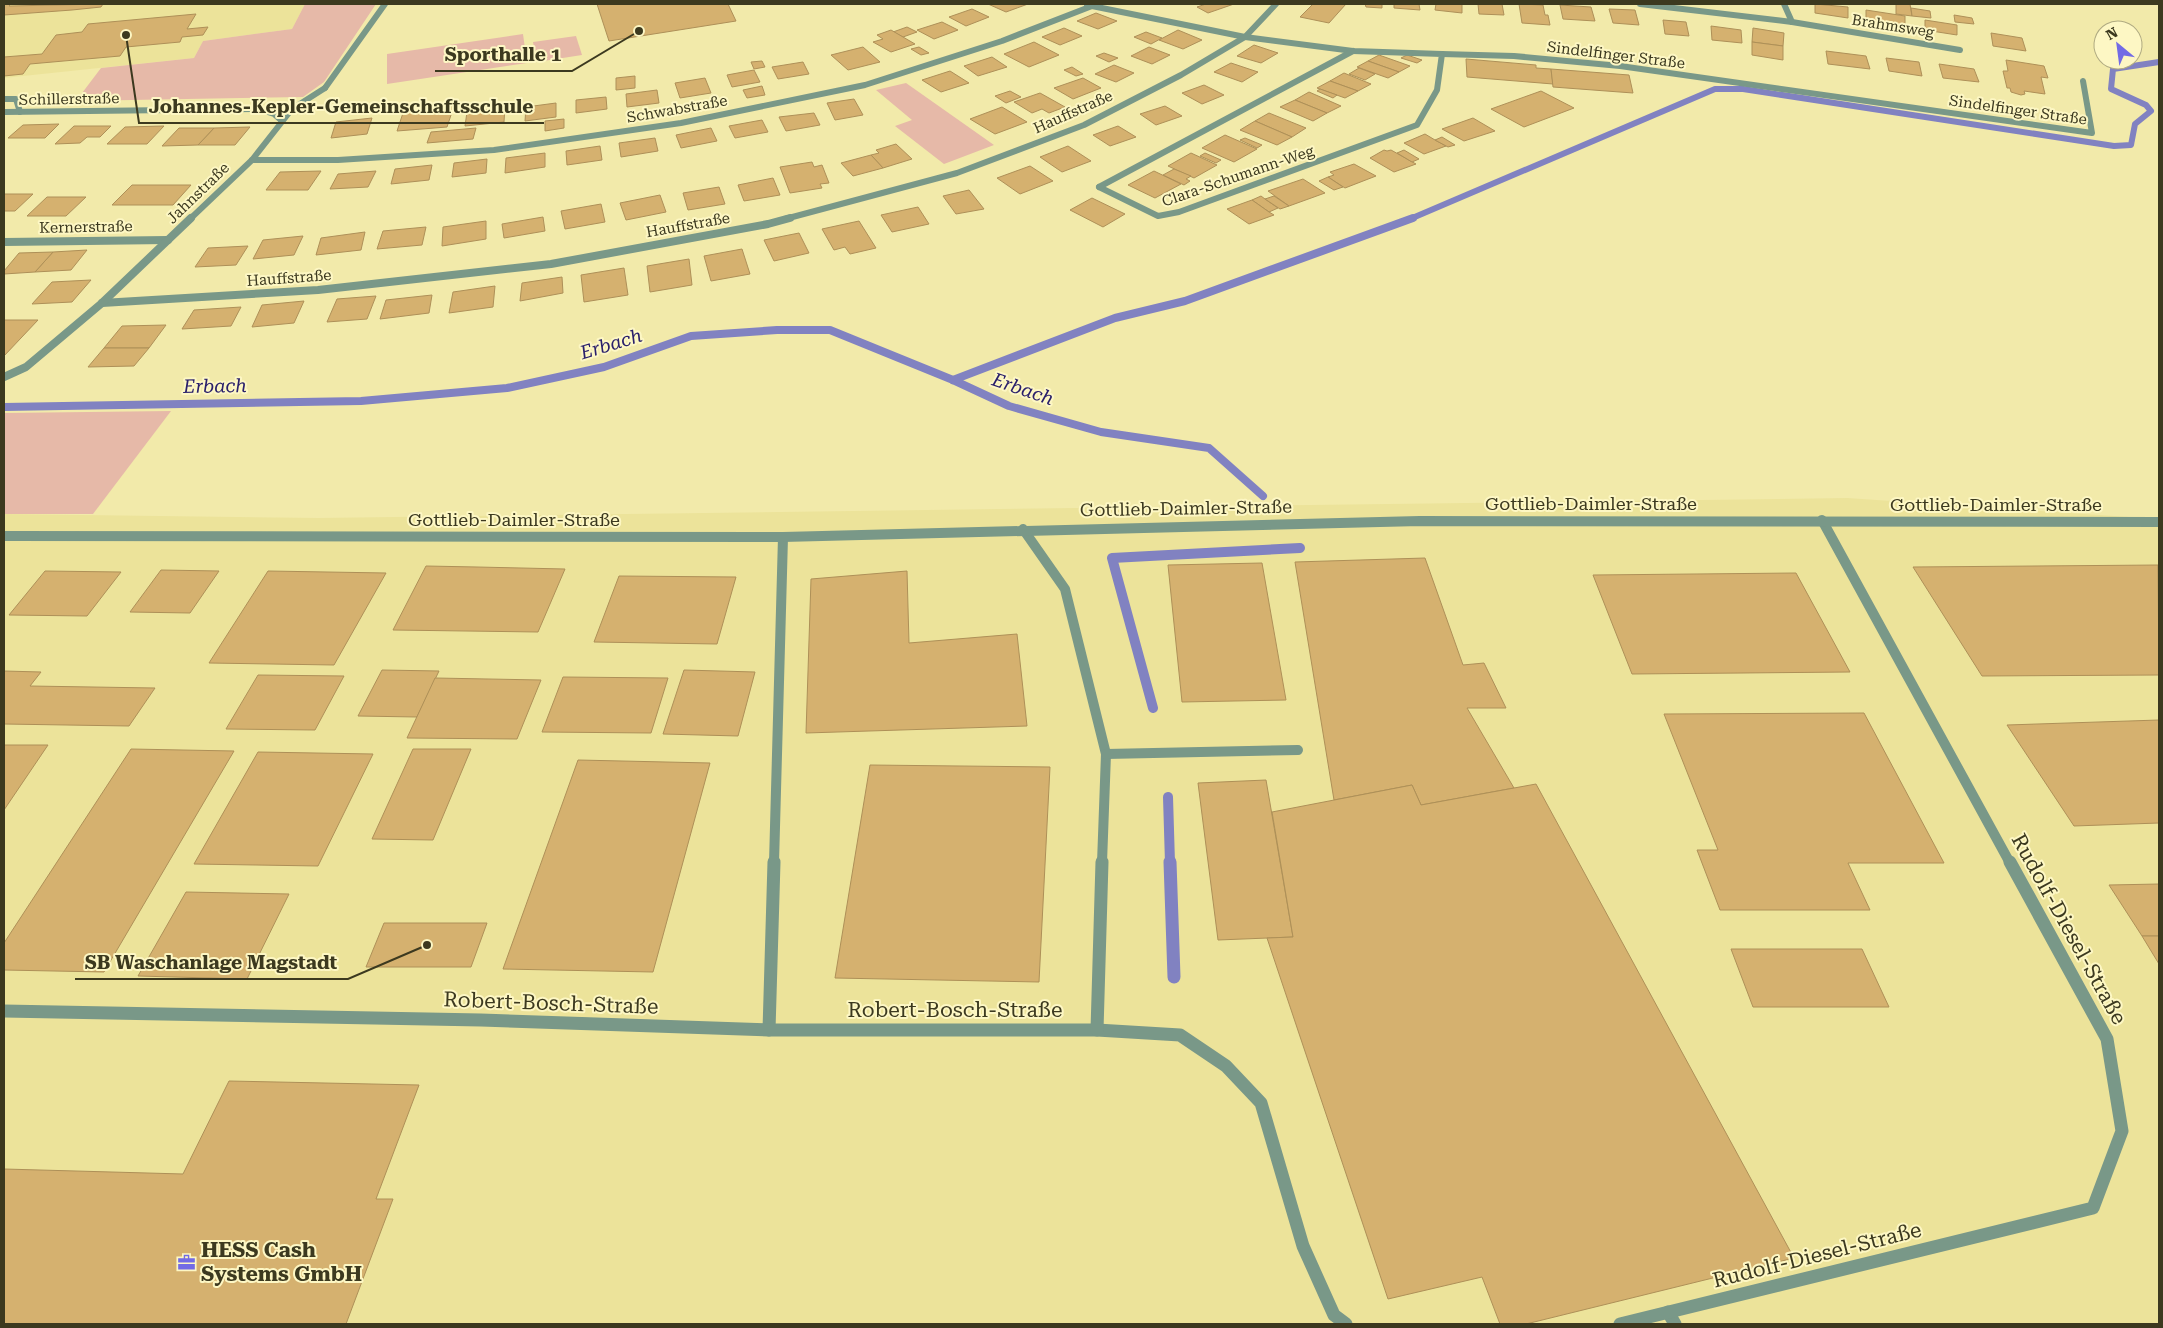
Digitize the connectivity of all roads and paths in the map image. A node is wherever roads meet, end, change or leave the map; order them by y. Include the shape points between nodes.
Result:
1 (385, 4) edge
2 (1084, 4) edge
3 (1276, 4) edge
4 (1640, 4) edge
5 (1784, 4) edge
6 (1092, 6) junction
7 (1792, 22) junction
8 (1245, 37) junction
9 (1960, 50) dead end
10 (1353, 51) junction
11 (1442, 54) junction
12 (2083, 81) dead end
13 (4, 99) edge
14 (4, 112) edge
15 (20, 112) junction
16 (282, 121) junction
17 (252, 160) junction
18 (168, 240) junction
19 (4, 242) edge
20 (102, 303) junction
21 (4, 377) edge
22 (1822, 520) junction
23 (2159, 522) edge
24 (1023, 529) junction
25 (4, 536) edge
26 (783, 536) junction
27 (1298, 750) dead end
28 (1106, 754) junction
29 (4, 1011) edge
30 (769, 1030) junction
31 (1097, 1030) junction
32 (1671, 1318) edge
33 (1346, 1324) edge
34 (1620, 1324) edge

1 - 16 street, Jahnstraße via 324,88 292,109
2 - 6 street, Sindelfinger Straße
3 - 8 street, Hauffstraße
4 - 7 street, Brahmsweg
5 - 7 street
6 - 8 street, Sindelfinger Straße
6 - 17 street, Schwabstraße via 1002,41 864,85 681,123 494,150 338,160
7 - 9 street, Brahmsweg
8 - 10 street, Sindelfinger Straße
8 - 20 street, Hauffstraße via 1181,75 1084,125 958,173 768,224 551,264 318,290
10 - 11 street, Sindelfinger Straße
10 - 11 street, Clara-Schumann-Weg via 1099,186 1158,216 1179,212 1417,125 1437,90
11 - 12 street, Sindelfinger Straße via 1514,56 1620,66 2092,133
13 - 15 street via 16,99
14 - 15 street, Schillerstraße
15 - 16 street, Schillerstraße via 258,109 274,114
16 - 17 street, Jahnstraße
17 - 18 street, Jahnstraße
18 - 19 street, Kernerstraße
18 - 20 street, Jahnstraße
20 - 21 street, Jahnstraße via 26,367
22 - 23 street, Gottlieb-Daimler-Straße
22 - 24 street, Gottlieb-Daimler-Straße via 1420,521
22 - 32 street, Rudolf-Diesel-Straße via 2107,1039 2122,1131 2093,1208
24 - 26 street, Gottlieb-Daimler-Straße
24 - 28 street via 1065,589
25 - 26 street, Gottlieb-Daimler-Straße
26 - 30 street
27 - 28 street
28 - 31 street
29 - 30 street, Robert-Bosch-Straße via 481,1020
30 - 31 street, Robert-Bosch-Straße
31 - 33 street via 1180,1035 1226,1066 1261,1104 1303,1246 1334,1315
32 - 34 street, Rudolf-Diesel-Straße

